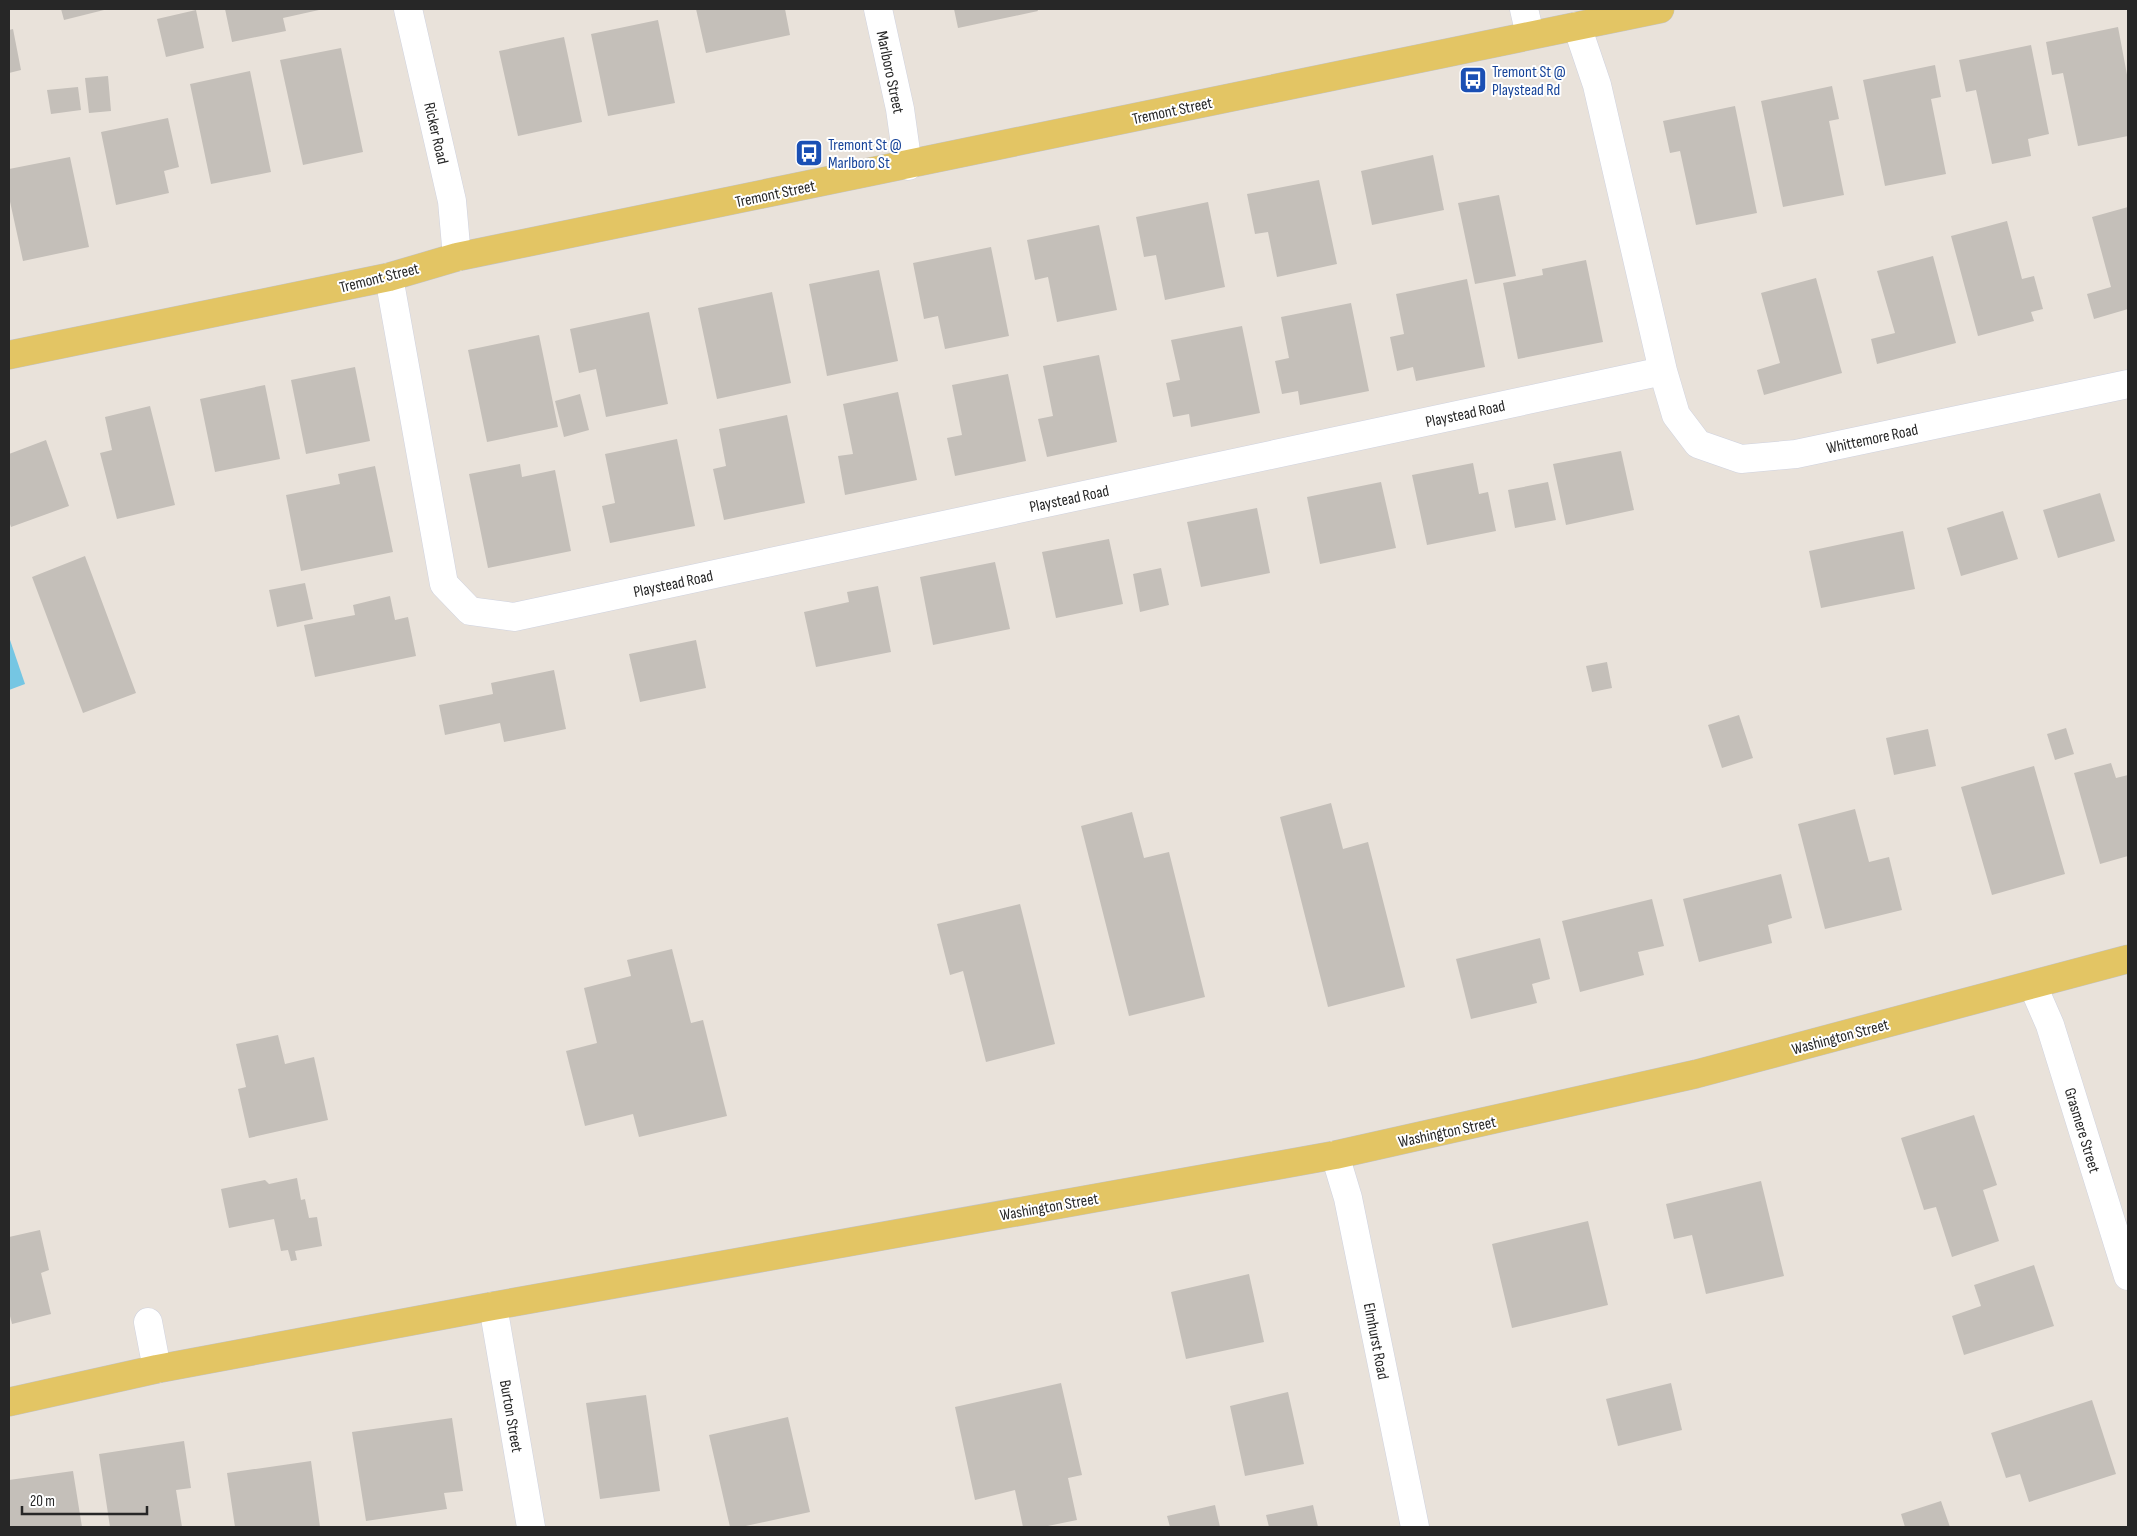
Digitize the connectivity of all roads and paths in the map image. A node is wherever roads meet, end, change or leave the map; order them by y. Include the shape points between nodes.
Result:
1 (408, 9) edge
2 (878, 9) edge
3 (1524, 9) edge
4 (1660, 9) edge
5 (1577, 26) junction
6 (1530, 35) junction
7 (908, 166) junction
8 (458, 257) junction
9 (389, 277) junction
10 (9, 355) edge
11 (1663, 371) junction
12 (2128, 384) edge
13 (2128, 959) edge
14 (2033, 986) junction
15 (1335, 1155) junction
16 (2128, 1276) edge
17 (493, 1306) junction
18 (148, 1322) dead end
19 (157, 1369) junction
20 (9, 1402) edge
21 (531, 1527) edge
22 (1415, 1527) edge

1 - 8 street, Ricker Road via 452,201
2 - 7 street, Marlboro Street via 900,109
3 - 6 street
4 - 5 main road, Tremont Street
5 - 6 main road, Tremont Street
5 - 11 street via 1597,85
6 - 7 main road, Tremont Street
7 - 8 main road, Tremont Street
8 - 9 main road, Tremont Street
9 - 10 main road, Tremont Street
9 - 11 street, Playstead Road via 444,584 470,611 514,617
11 - 12 street, Whittemore Road via 1676,415 1698,444 1741,459 1796,454
13 - 14 main road, Washington Street
14 - 15 main road, Washington Street via 1696,1074
14 - 16 street, Grasmere Street via 2050,1025
15 - 17 main road, Washington Street
15 - 22 street, Elmhurst Road via 1348,1198
17 - 19 main road, Washington Street
17 - 21 street, Burton Street
18 - 19 street
19 - 20 main road, Washington Street

